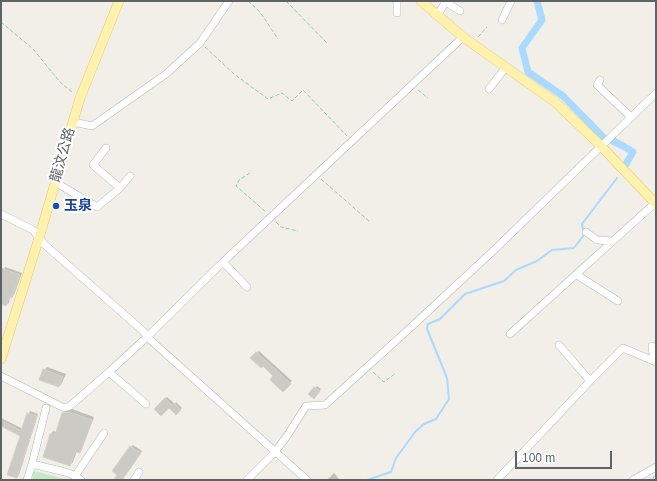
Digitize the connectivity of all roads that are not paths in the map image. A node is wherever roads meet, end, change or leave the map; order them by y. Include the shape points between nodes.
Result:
1 (119, 1) edge
2 (229, 1) edge
3 (397, 1) edge
4 (421, 1) edge
5 (511, 1) edge
6 (446, 2) edge
7 (460, 11) dead end
8 (397, 13) dead end
9 (437, 16) junction
10 (502, 20) dead end
11 (463, 37) junction
12 (506, 67) junction
13 (600, 80) dead end
14 (488, 89) dead end
15 (656, 94) edge
16 (631, 117) junction
17 (73, 122) junction
18 (601, 146) junction
19 (106, 148) dead end
20 (130, 176) dead end
21 (55, 182) junction
22 (120, 188) junction
23 (655, 204) edge
24 (1, 214) edge
25 (586, 232) dead end
26 (39, 238) junction
27 (612, 241) junction
28 (222, 262) junction
29 (577, 275) junction
30 (247, 287) dead end
31 (618, 301) dead end
32 (510, 334) dead end
33 (147, 336) junction
34 (559, 345) dead end
35 (652, 346) dead end
36 (1, 359) edge
37 (655, 362) edge
38 (109, 372) junction
39 (1, 376) edge
40 (590, 381) junction
41 (146, 404) dead end
42 (46, 408) dead end
43 (104, 433) dead end
44 (275, 452) junction
45 (32, 464) junction
46 (656, 467) edge
47 (139, 472) dead end
48 (78, 478) edge
49 (27, 480) edge
50 (134, 480) edge
51 (247, 480) edge
52 (307, 480) edge
53 (497, 480) edge
54 (633, 480) edge

1 - 17 main road, 龍汶公路
2 - 17 street via 200,42 166,74 92,126
3 - 8 street
4 - 9 main road
5 - 10 street
6 - 7 street
6 - 9 street
9 - 11 main road
11 - 12 main road
11 - 28 street
12 - 14 street
12 - 18 main road via 555,102
13 - 16 street via 597,85
15 - 16 street
16 - 18 street
17 - 21 main road, 龍汶公路
18 - 23 main road
18 - 44 street via 481,262 325,405 306,406
19 - 22 street via 93,165
20 - 22 street
21 - 22 street via 97,207
21 - 26 main road, 龍汶公路
23 - 27 street
24 - 26 street via 32,230
25 - 27 street via 597,240
26 - 33 street
26 - 36 main road, 龍汶公路
27 - 29 street
28 - 30 street
28 - 33 street
29 - 31 street
29 - 32 street
33 - 38 street
33 - 44 street
34 - 40 street
35 - 37 street
37 - 40 street via 623,348
38 - 39 street via 70,406 64,408
38 - 41 street
40 - 53 street
42 - 45 street
43 - 48 street
44 - 51 street
44 - 52 street
45 - 48 street
45 - 49 street
46 - 54 street
47 - 50 street

